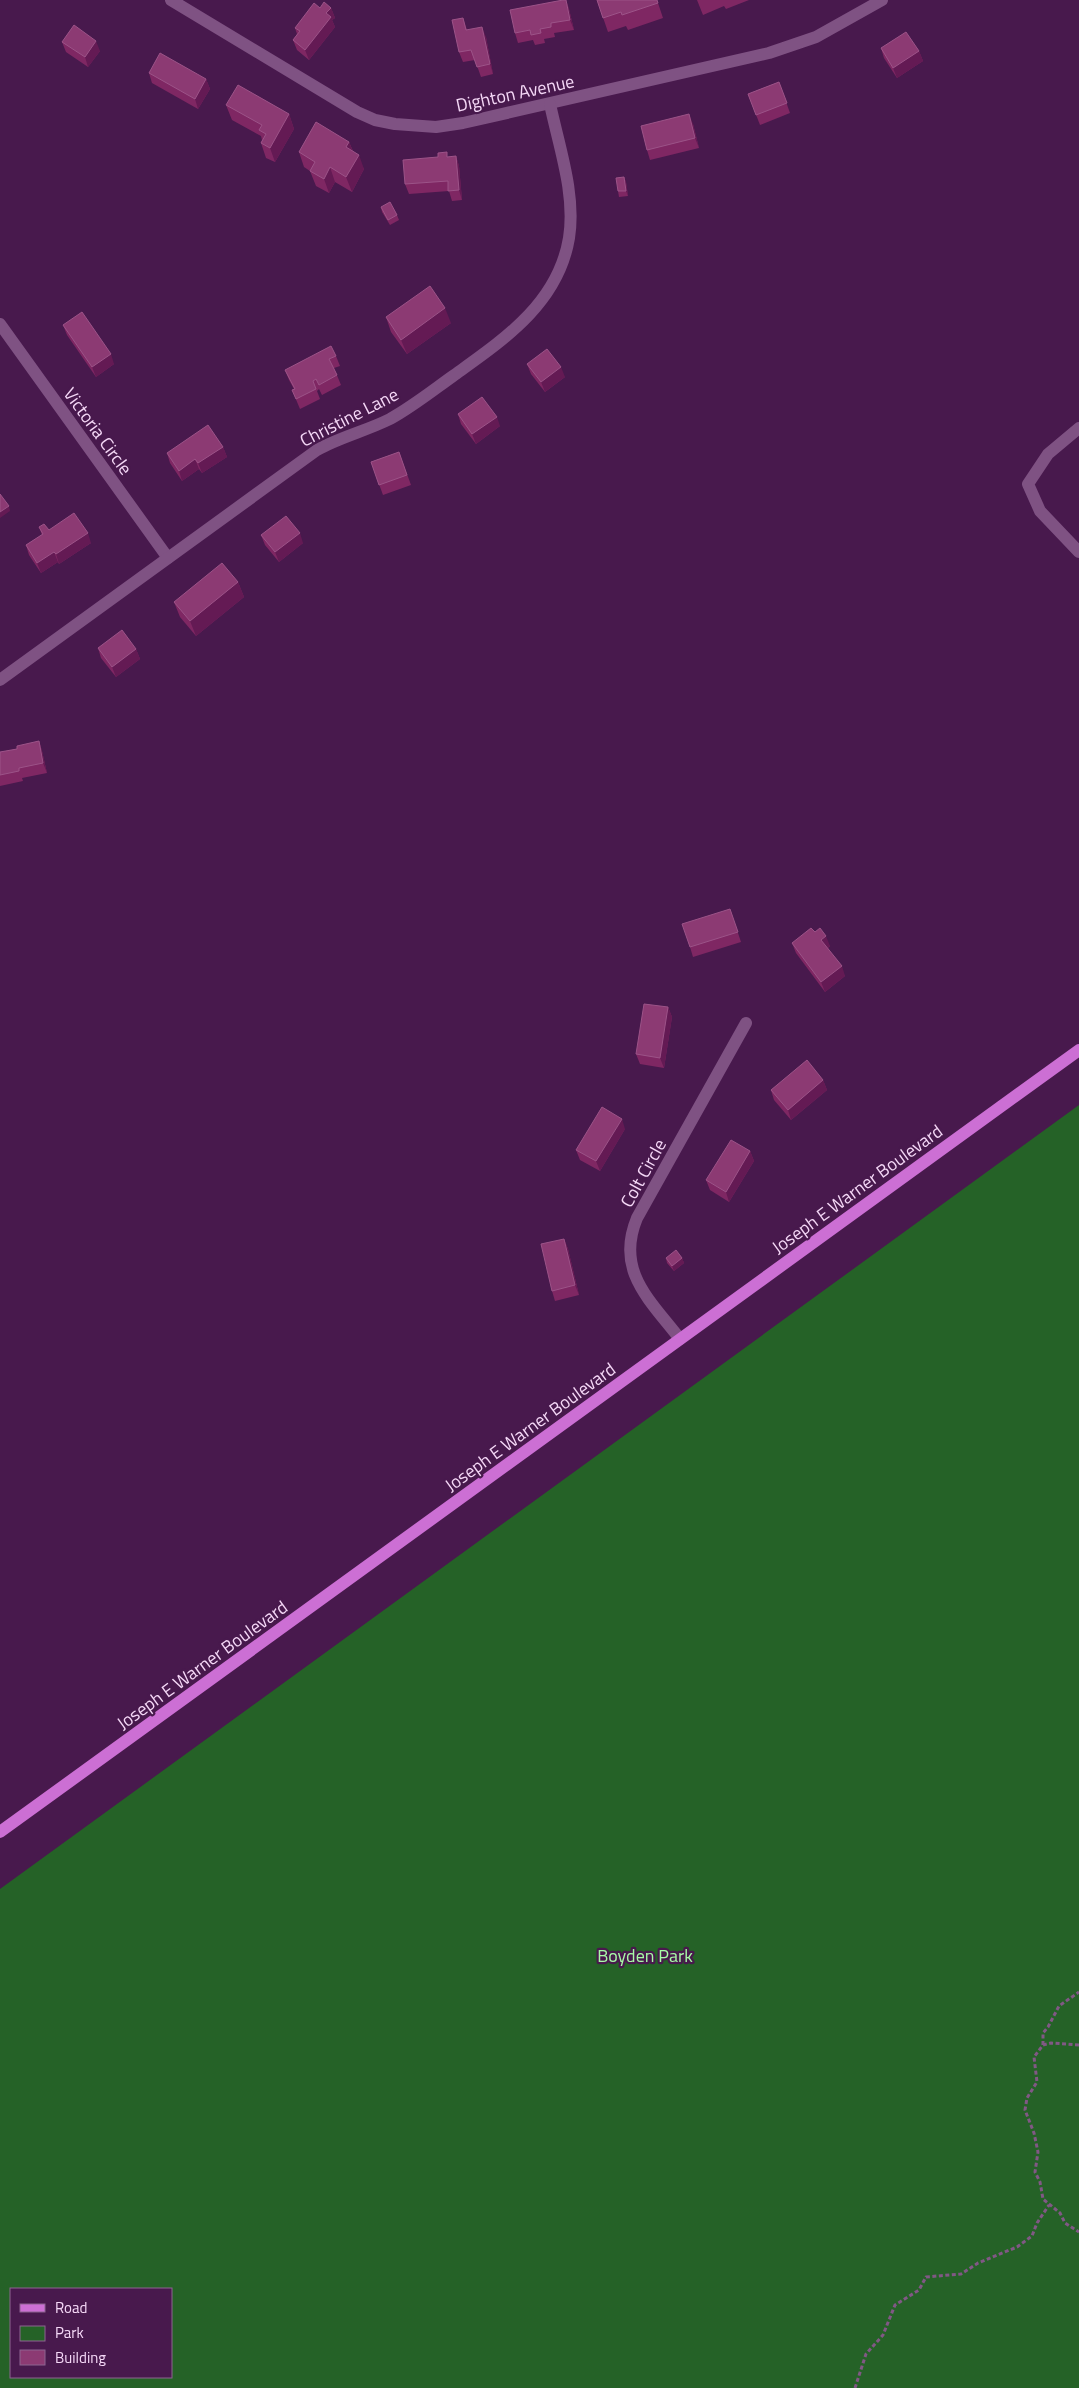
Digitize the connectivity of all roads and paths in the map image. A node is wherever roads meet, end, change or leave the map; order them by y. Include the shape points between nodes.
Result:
1 (170, 0) edge
2 (882, 0) edge
3 (550, 104) junction
4 (0, 324) edge
5 (1079, 428) edge
6 (1079, 552) edge
7 (168, 558) junction
8 (0, 680) edge
9 (746, 1023) dead end
10 (1079, 1050) edge
11 (680, 1339) junction
12 (0, 1832) edge
13 (1079, 1992) edge
14 (1079, 2045) edge
15 (1043, 2046) junction
16 (1049, 2205) junction
17 (1079, 2232) edge
18 (855, 2388) edge

1 - 3 street, Dighton Avenue via 375,120 436,127
2 - 3 street, Dighton Avenue via 816,37 769,53
3 - 7 street, Christine Lane via 570,195 569,236 564,262 551,289 528,318 424,397 390,419 317,450
4 - 7 street, Victoria Circle
5 - 6 street via 1048,454 1028,484 1040,511
7 - 8 street, Christine Lane
9 - 11 street, Colt Circle via 637,1218 628,1246 633,1274
10 - 11 main road, Joseph E Warner Boulevard
11 - 12 main road, Joseph E Warner Boulevard
13 - 15 path via 1059,2006 1042,2033
14 - 15 path via 1056,2042
15 - 16 path via 1034,2057 1036,2082 1024,2110 1034,2132 1038,2152 1035,2172 1043,2199
16 - 17 path via 1060,2213 1065,2223
16 - 18 path via 1032,2236 1017,2247 978,2263 961,2274 926,2277 920,2290 895,2304 883,2335 866,2354

